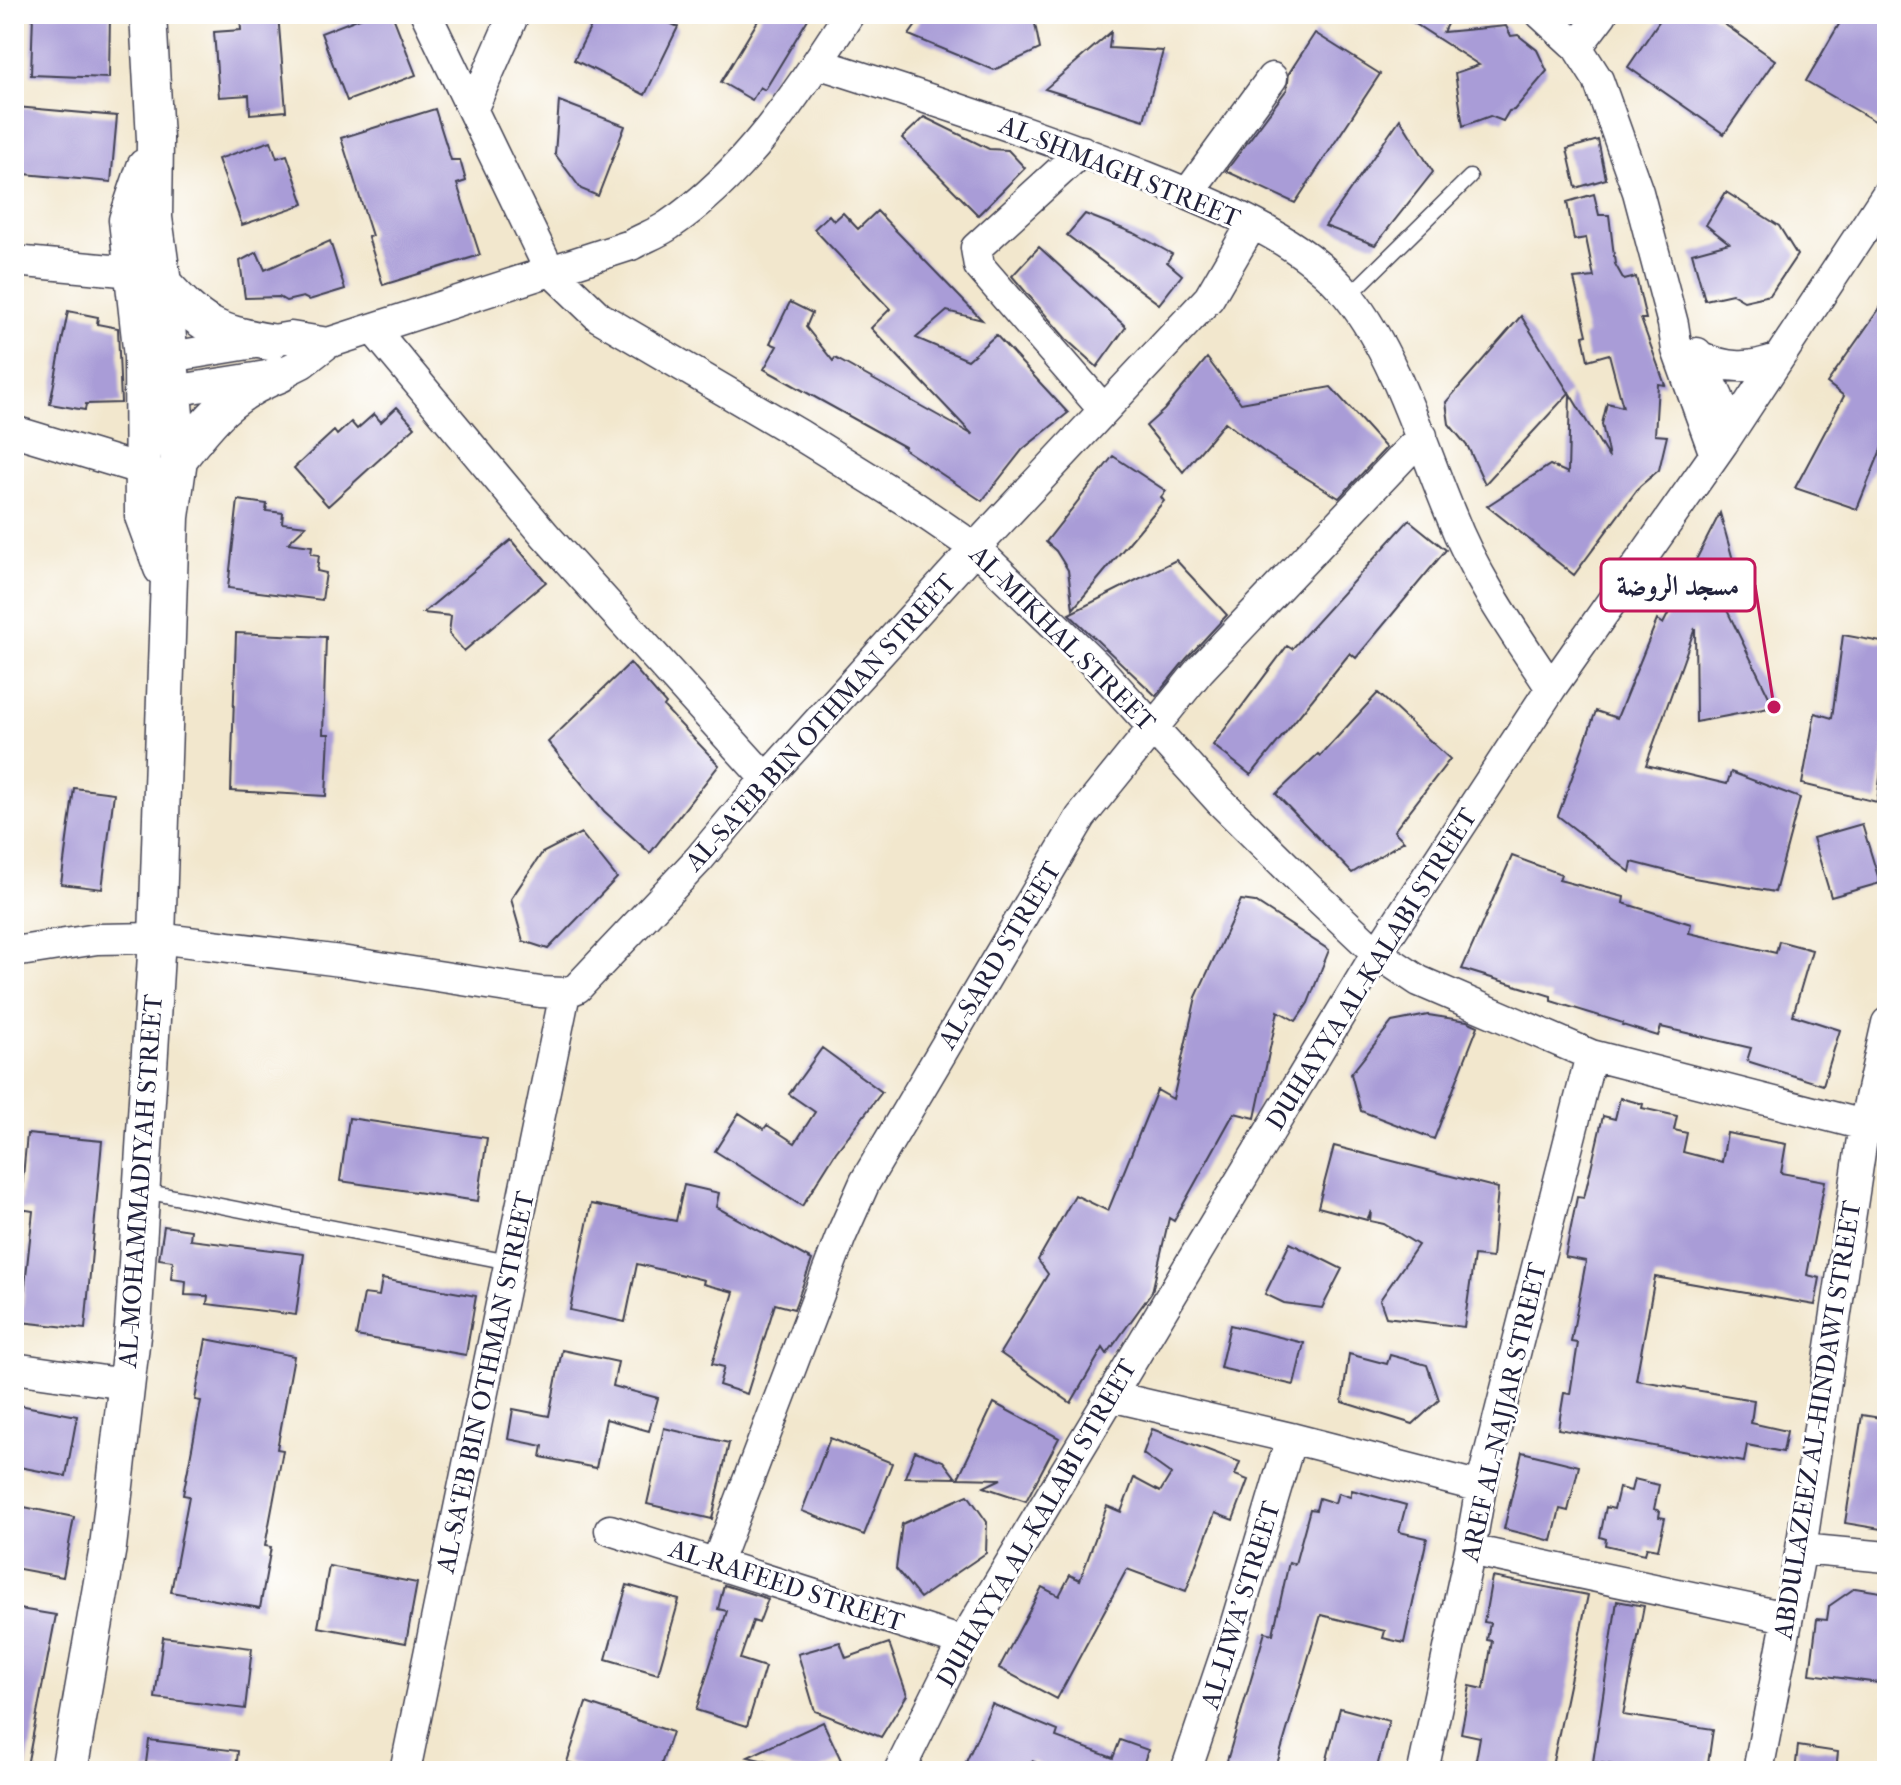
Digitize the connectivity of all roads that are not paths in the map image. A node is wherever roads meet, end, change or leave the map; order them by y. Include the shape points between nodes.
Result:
1 (148, 14) edge
2 (426, 14) edge
3 (514, 14) edge
4 (849, 14) edge
5 (1541, 14) edge
6 (1602, 14) edge
7 (1577, 47) junction
8 (817, 63) junction
9 (1272, 78) dead end
10 (473, 108) junction
11 (1082, 151) junction
12 (1470, 177) dead end
13 (1188, 193) junction
14 (1887, 194) edge
15 (1252, 224) junction
16 (14, 264) edge
17 (549, 269) junction
18 (148, 278) junction
19 (1349, 296) junction
20 (1673, 324) junction
21 (374, 330) junction
22 (1699, 356) junction
23 (275, 358) junction
24 (1777, 359) junction
25 (157, 374) junction
26 (1103, 409) junction
27 (14, 431) edge
28 (1422, 436) junction
29 (1722, 441) junction
30 (179, 459) junction
31 (143, 470) junction
32 (975, 548) junction
33 (169, 588) junction
34 (1551, 688) junction
35 (1152, 725) junction
36 (766, 779) junction
37 (157, 938) junction
38 (14, 952) edge
39 (1377, 953) junction
40 (565, 993) junction
41 (1887, 1023) edge
42 (1591, 1055) junction
43 (1864, 1125) junction
44 (143, 1191) junction
45 (509, 1262) junction
46 (14, 1368) edge
47 (125, 1384) junction
48 (1110, 1396) junction
49 (1291, 1438) junction
50 (1481, 1487) junction
51 (610, 1530) dead end
52 (1801, 1549) junction
53 (1470, 1550) junction
54 (1887, 1557) edge
55 (717, 1562) junction
56 (1786, 1617) junction
57 (963, 1642) junction
58 (69, 1771) edge
59 (405, 1771) edge
60 (899, 1771) edge
61 (1186, 1771) edge
62 (1423, 1771) edge
63 (1758, 1771) edge

1 - 18 street, AL-MOHAMMADIYAH STREET via 155,139 127,220
2 - 10 street
3 - 10 street
4 - 8 street
5 - 7 street
6 - 7 street
7 - 20 street via 1598,80 1638,192
8 - 11 street, AL-SHMAGH STREET
8 - 17 street via 760,139 712,191 669,226 631,245
9 - 13 street
10 - 17 street
11 - 13 street, AL-SHMAGH STREET
11 - 26 street via 976,248 979,266
12 - 19 lane
13 - 15 street, AL-SHMAGH STREET
14 - 24 street, DUHAYYA AL-KALABI STREET
15 - 19 street, AL-SHMAGH STREET via 1307,257
15 - 26 street, AL-SA‘EB BIN OTHMAN STREET via 1209,298
16 - 18 street
17 - 21 street
17 - 32 street, AL-MIKHAL STREET via 599,317 800,435
18 - 23 street via 209,326
18 - 25 street, AL-MOHAMMADIYAH STREET
19 - 28 street, AL-SHMAGH STREET via 1377,341
20 - 22 street
20 - 29 street via 1677,350
21 - 23 street via 328,343 291,337
21 - 36 street via 545,535
22 - 24 street via 1748,368
22 - 29 street via 1718,397
23 - 25 street
23 - 30 street via 253,384 224,405
24 - 29 street, DUHAYYA AL-KALABI STREET
25 - 30 street, AL-MOHAMMADIYAH STREET
25 - 31 street, AL-MOHAMMADIYAH STREET
26 - 32 street, AL-SA‘EB BIN OTHMAN STREET
27 - 31 street
28 - 34 street, AL-SHMAGH STREET via 1473,565
28 - 35 street, AL-SARD STREET
29 - 34 street, DUHAYYA AL-KALABI STREET
30 - 33 street, AL-MOHAMMADIYAH STREET
31 - 33 street, AL-MOHAMMADIYAH STREET via 143,516
32 - 35 street, AL-MIKHAL STREET via 1039,606
32 - 36 street, AL-SA‘EB BIN OTHMAN STREET
33 - 37 street, AL-MOHAMMADIYAH STREET
34 - 39 street, DUHAYYA AL-KALABI STREET
35 - 39 street, AL-MIKHAL STREET via 1218,799
35 - 55 street, AL-SARD STREET via 1081,817 865,1182
36 - 40 street, AL-SA‘EB BIN OTHMAN STREET via 585,981
37 - 38 street via 97,939
37 - 40 street
37 - 44 street, AL-MOHAMMADIYAH STREET
39 - 42 street, AL-MIKHAL STREET via 1432,988
39 - 48 street, DUHAYYA AL-KALABI STREET
40 - 45 street, AL-SA‘EB BIN OTHMAN STREET
41 - 43 street, ABDULAZEEZ AL-HINDAWI STREET
42 - 43 street, AL-MIKHAL STREET
42 - 50 street, AREF AL-NAJJAR STREET
43 - 52 street, ABDULAZEEZ AL-HINDAWI STREET
44 - 45 lane
44 - 47 street, AL-MOHAMMADIYAH STREET
45 - 59 street, AL-SA‘EB BIN OTHMAN STREET
46 - 47 street
47 - 58 street, AL-MOHAMMADIYAH STREET via 108,1547
48 - 49 street
48 - 57 street, DUHAYYA AL-KALABI STREET
49 - 50 street
49 - 61 street, AL-LIWA' STREET
50 - 53 street, AREF AL-NAJJAR STREET
51 - 55 street, AL-RAFEED STREET
52 - 54 street
52 - 56 street, ABDULAZEEZ AL-HINDAWI STREET
53 - 56 street
53 - 62 street, AREF AL-NAJJAR STREET
55 - 57 street, AL-RAFEED STREET
56 - 63 street, ABDULAZEEZ AL-HINDAWI STREET
57 - 60 street, DUHAYYA AL-KALABI STREET

